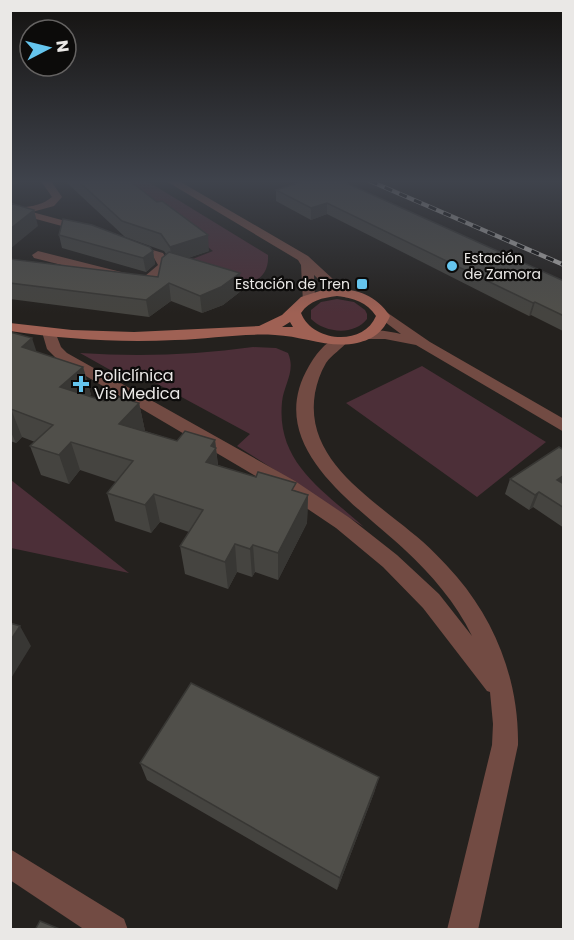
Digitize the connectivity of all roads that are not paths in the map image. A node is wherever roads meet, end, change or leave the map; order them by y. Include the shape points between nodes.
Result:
1 (66, 225) edge
2 (246, 225) edge
3 (98, 234) edge
4 (117, 242) edge
5 (38, 255) dead end
6 (301, 257) junction
7 (347, 294) junction
8 (308, 298) junction
9 (294, 313) junction
10 (382, 313) junction
11 (10, 327) edge
12 (260, 330) junction
13 (49, 332) junction
14 (310, 334) junction
15 (366, 336) junction
16 (341, 341) junction
17 (428, 346) junction
18 (315, 366) junction
19 (564, 427) edge
20 (505, 704) junction
21 (10, 863) edge
22 (113, 930) edge
23 (462, 930) edge

1 - 3 street
2 - 6 street
4 - 5 street via 159,256 165,266 148,279 137,280
6 - 7 street
6 - 8 street via 307,265
7 - 8 street via 326,293
7 - 10 street via 370,302
8 - 9 street
9 - 12 street
9 - 14 street via 297,323
10 - 15 street via 381,325
10 - 17 street
11 - 13 street
12 - 13 street via 156,337
12 - 14 street
13 - 20 street via 54,350 62,357 288,486 348,527 400,571 447,620 491,676
14 - 16 street
14 - 18 street
15 - 16 street
15 - 17 street via 405,338
16 - 18 street
17 - 19 street
18 - 20 street via 303,407 314,449 346,488 420,552 454,589 489,648
20 - 23 street via 502,761
21 - 22 street

